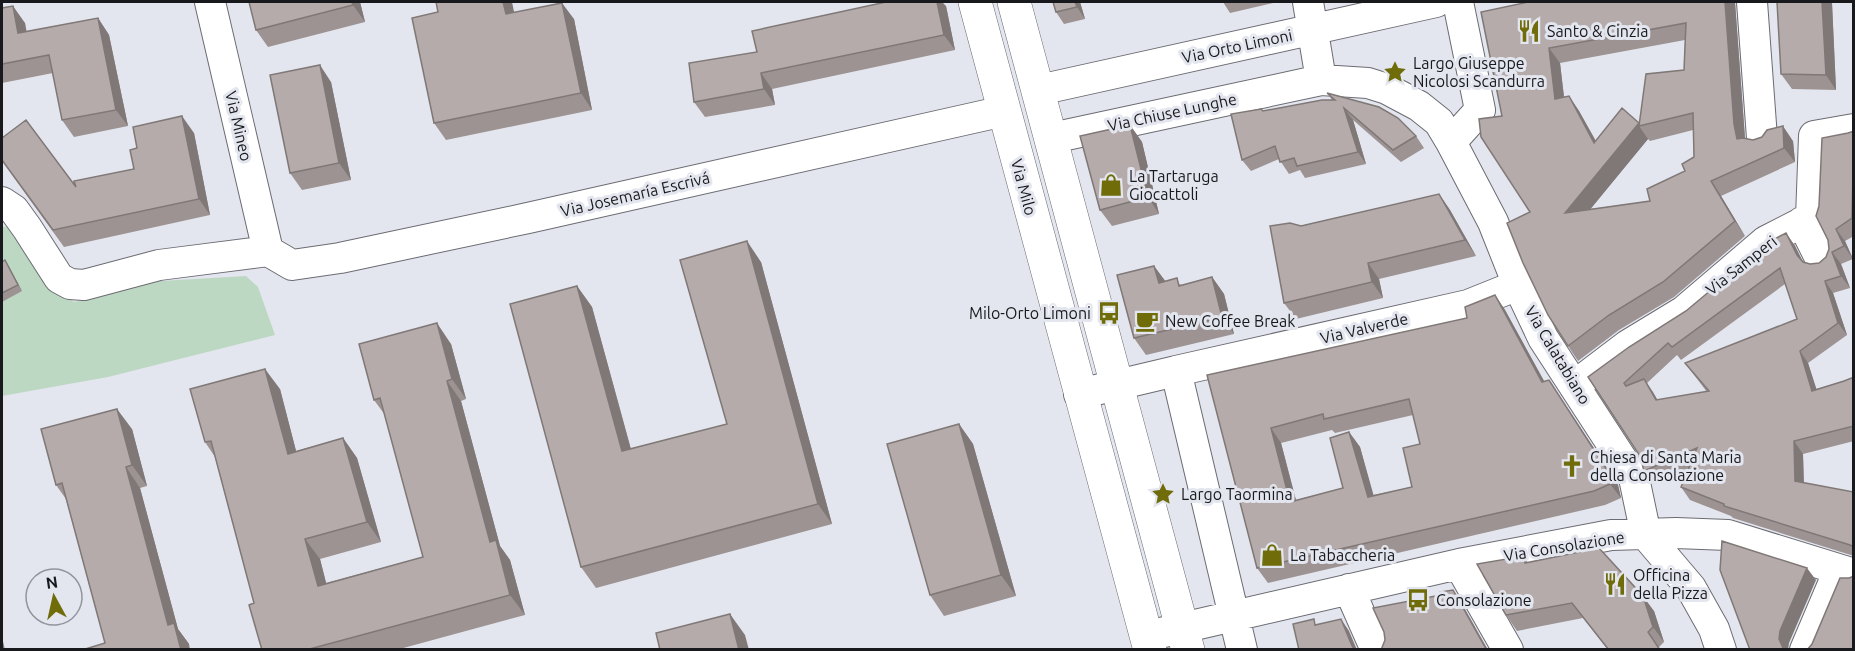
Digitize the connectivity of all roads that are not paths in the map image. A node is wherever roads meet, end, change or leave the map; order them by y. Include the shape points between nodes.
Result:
1 (210, 2) edge
2 (975, 2) edge
3 (1014, 2) edge
4 (1436, 2) edge
5 (1458, 2) edge
6 (1752, 2) edge
7 (1310, 15) edge
8 (1321, 81) junction
9 (1039, 90) junction
10 (1004, 111) junction
11 (1854, 129) edge
12 (1052, 138) junction
13 (1762, 138) edge
14 (1451, 142) junction
15 (2, 202) edge
16 (1802, 222) junction
17 (268, 251) junction
18 (1821, 260) edge
19 (1518, 285) junction
20 (1176, 371) junction
21 (1113, 374) junction
22 (1076, 383) junction
23 (1575, 386) junction
24 (1646, 535) junction
25 (1459, 564) junction
26 (1846, 572) edge
27 (1349, 589) junction
28 (1233, 616) junction
29 (1185, 639) edge
30 (1148, 643) edge
31 (1242, 650) edge
32 (1376, 650) edge
33 (1508, 650) edge
34 (1721, 650) edge
35 (1805, 650) edge

1 - 17 street, Via Mineo
2 - 10 main road, Via Milo
3 - 9 main road
4 - 7 street, Via Orto Limoni
5 - 14 street via 1480,110
6 - 13 street
7 - 8 street
7 - 9 street, Via Orto Limoni
8 - 12 street, Via Chiuse Lunghe
8 - 14 street, Via Calatabiano via 1368,83 1395,93 1439,122
9 - 12 main road
10 - 17 street, Via Josemaría Escrivá via 340,258 292,265
10 - 22 main road, Via Milo
11 - 16 street via 1814,136 1811,218
12 - 21 main road
14 - 19 street, Via Calatabiano via 1493,222
15 - 17 street via 14,210 59,278 70,284 84,285 159,265
16 - 18 street
16 - 23 street, Via Samperi via 1766,241 1684,311 1628,345
19 - 20 street, Via Valverde via 1468,305
19 - 23 street, Via Calatabiano via 1543,338
20 - 21 street, Via Valverde
20 - 28 street
21 - 22 street, Via Valverde
21 - 29 main road
22 - 30 main road, Via Milo
23 - 24 street, Via Calatabiano via 1634,478
24 - 25 street, Via Consolazione via 1611,535
24 - 26 street, Via Consolazione via 1728,535
24 - 34 street via 1691,588
25 - 27 street, Via Consolazione
25 - 33 street
26 - 35 street
27 - 28 street, Via Consolazione
27 - 32 street
28 - 29 street, Via Consolazione
28 - 31 street
29 - 30 street, Via Consolazione

